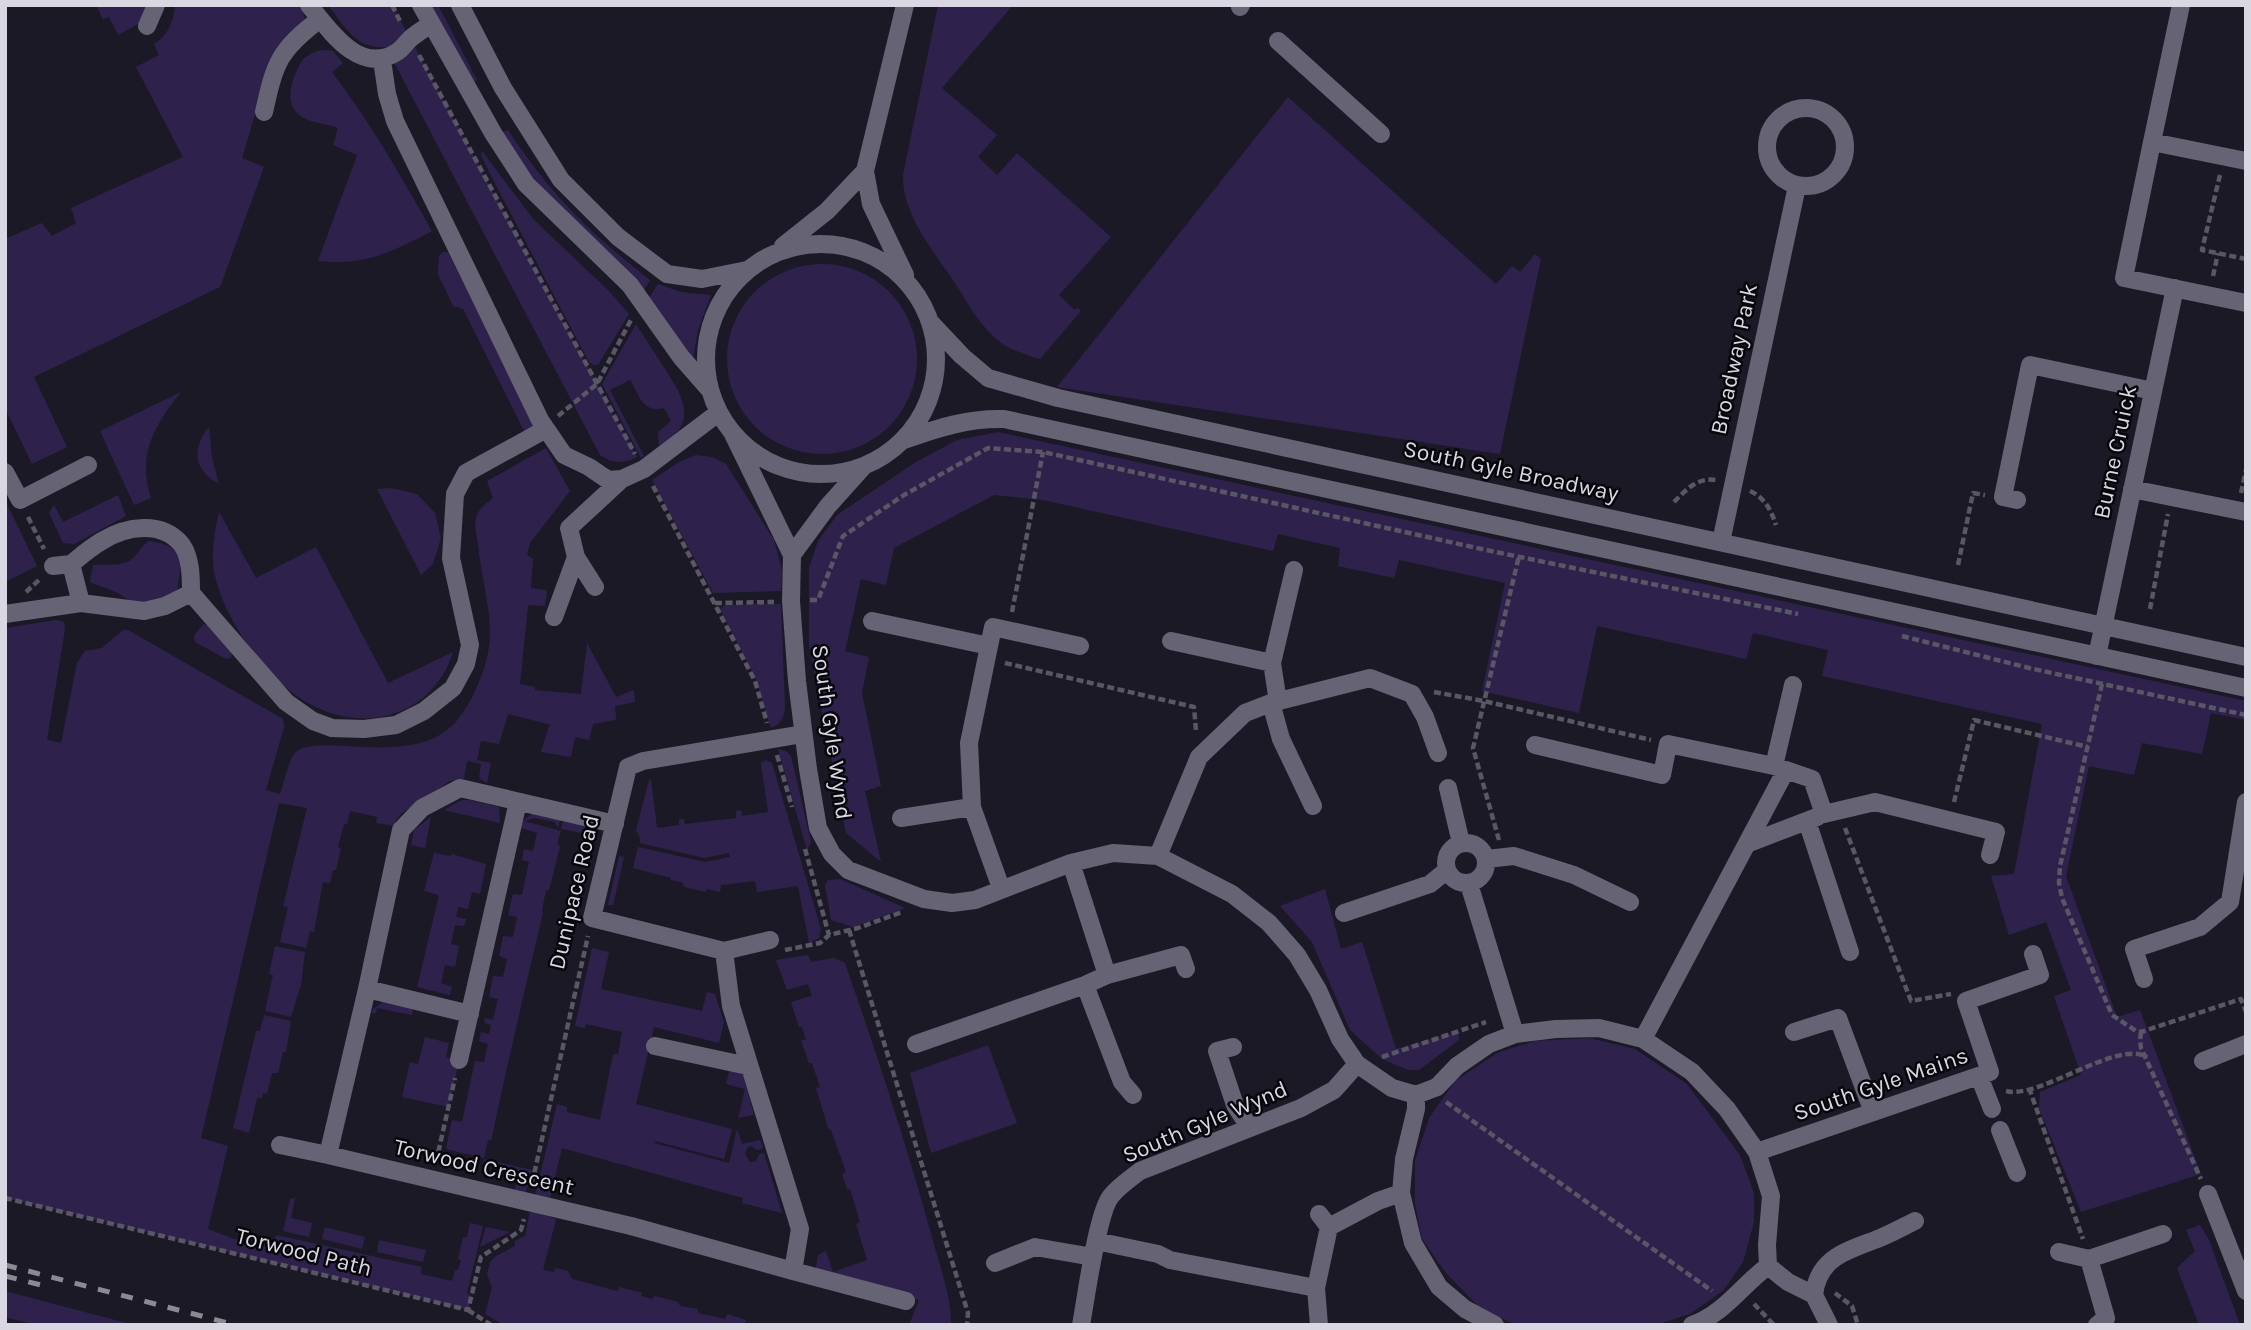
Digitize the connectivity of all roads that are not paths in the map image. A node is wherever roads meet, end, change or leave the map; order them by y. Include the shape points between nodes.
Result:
1 (156, 5) edge
2 (421, 5) edge
3 (460, 5) edge
4 (905, 5) edge
5 (2181, 5) edge
6 (314, 12) edge
7 (431, 24) junction
8 (147, 26) dead end
9 (1278, 41) dead end
10 (382, 60) junction
11 (264, 112) dead end
12 (1381, 134) dead end
13 (2152, 142) junction
14 (2246, 161) edge
15 (865, 171) junction
16 (1797, 186) junction
17 (772, 254) junction
18 (747, 271) junction
19 (912, 287) junction
20 (2175, 288) junction
21 (2246, 303) edge
22 (930, 322) junction
23 (709, 389) junction
24 (2153, 391) junction
25 (718, 413) junction
26 (545, 427) junction
27 (733, 434) junction
28 (904, 440) junction
29 (88, 464) dead end
30 (863, 467) junction
31 (5, 472) edge
32 (622, 479) junction
33 (2132, 489) junction
34 (2010, 499) road end
35 (2246, 512) edge
36 (1721, 542) junction
37 (792, 555) junction
38 (576, 557) junction
39 (1294, 570) dead end
40 (595, 587) dead end
41 (191, 593) junction
42 (81, 603) junction
43 (5, 614) edge
44 (554, 617) dead end
45 (872, 621) dead end
46 (2103, 626) junction
47 (1171, 641) dead end
48 (1080, 646) dead end
49 (988, 652) junction
50 (2097, 656) junction
51 (2246, 657) edge
52 (1272, 663) junction
53 (1793, 685) dead end
54 (2246, 688) edge
55 (1275, 702) junction
56 (803, 734) junction
57 (1535, 745) dead end
58 (1438, 753) dead end
59 (1780, 768) junction
60 (1448, 788) dead end
61 (517, 802) junction
62 (2246, 802) edge
63 (1313, 806) dead end
64 (972, 807) junction
65 (1823, 815) junction
66 (901, 818) dead end
67 (615, 824) junction
68 (1461, 843) junction
69 (1749, 843) junction
70 (1990, 855) dead end
71 (1158, 856) junction
72 (1495, 858) junction
73 (1071, 863) junction
74 (1446, 871) junction
75 (1469, 884) junction
76 (1001, 888) junction
77 (1630, 902) dead end
78 (2238, 903) edge
79 (1344, 913) dead end
80 (777, 945) road end
81 (724, 951) junction
82 (1850, 952) dead end
83 (2033, 954) dead end
84 (1186, 969) dead end
85 (1107, 975) junction
86 (2144, 979) dead end
87 (1086, 985) junction
88 (368, 989) junction
89 (470, 1014) junction
90 (1794, 1032) dead end
91 (1515, 1034) junction
92 (1643, 1039) junction
93 (916, 1044) dead end
94 (2246, 1044) edge
95 (655, 1046) dead end
96 (1233, 1047) dead end
97 (459, 1060) road end
98 (2203, 1061) dead end
99 (1364, 1062) junction
100 (748, 1066) junction
101 (1982, 1075) junction
102 (1133, 1095) dead end
103 (1416, 1095) junction
104 (1992, 1110) dead end
105 (1873, 1112) junction
106 (1250, 1128) junction
107 (2000, 1130) dead end
108 (280, 1145) dead end
109 (1757, 1152) junction
110 (328, 1155) junction
111 (2017, 1173) dead end
112 (1401, 1193) junction
113 (2208, 1194) road end
114 (1915, 1221) dead end
115 (2163, 1234) dead end
116 (1095, 1249) junction
117 (2059, 1252) dead end
118 (2090, 1259) junction
119 (995, 1263) dead end
120 (1768, 1266) junction
121 (793, 1270) junction
122 (1316, 1288) junction
123 (1820, 1290) junction
124 (2246, 1291) edge
125 (906, 1301) dead end
126 (1081, 1325) edge
127 (1319, 1325) edge
128 (1494, 1325) edge
129 (1692, 1325) edge
130 (1829, 1325) edge
131 (2097, 1325) edge

1 - 8 street
2 - 7 street
3 - 18 street via 503,88 561,180 618,237 667,274 702,279
4 - 15 street
5 - 13 street
6 - 10 street via 349,50 365,59
6 - 11 street via 282,53
7 - 10 street
7 - 23 street via 526,184 631,285
9 - 12 street
10 - 26 street via 394,121
13 - 14 street
13 - 20 street via 2124,278
15 - 17 street via 827,211
15 - 19 street via 871,204
16 - 16 street via 1819,184 1843,160 1843,135 1837,123 1814,108 1787,112 1769,132 1766,145 1774,171
16 - 36 street, Broadway Park
17 - 18 street
17 - 19 street via 801,245 841,246 889,266
18 - 23 street via 725,295 710,324 705,357
19 - 22 street
20 - 21 street
20 - 24 street, Burne Cruick
22 - 28 street via 936,352 934,384 923,414
22 - 36 street, South Gyle Broadway via 988,377 1010,386
23 - 25 street
24 - 33 street, Burne Cruick
24 - 34 street via 2030,365
25 - 27 street
25 - 32 street via 644,469
26 - 32 street via 564,455 608,480
26 - 41 street via 466,473 455,494 451,558 470,645 466,664 453,688 424,711 396,725 332,728 313,721 286,702
27 - 30 street via 759,457 792,471 828,475
27 - 37 street, South Gyle Wynd
28 - 30 street
28 - 50 street via 979,418 1004,419
29 - 31 street via 20,500
30 - 37 street
32 - 38 street via 569,528
33 - 35 street
33 - 46 street, Burne Cruick
36 - 46 street, South Gyle Broadway
37 - 56 street, South Gyle Wynd via 791,601
38 - 40 street
38 - 44 street
39 - 52 street
41 - 42 street via 144,611
41 - 42 street via 191,570 182,546 163,529 138,527 103,539 62,565
42 - 43 street
45 - 49 street
46 - 50 street
46 - 51 street, South Gyle Broadway
47 - 52 street
48 - 49 street via 1000,629
49 - 64 street via 969,743
50 - 54 street
52 - 55 street
53 - 59 street
55 - 58 street via 1370,678 1412,694
55 - 63 street via 1281,739
55 - 71 street via 1245,713 1199,757
56 - 67 street, Dunipace Road via 628,767
56 - 76 street, South Gyle Wynd via 818,828 832,854 848,870 923,899 952,903 975,900
57 - 59 street via 1662,775 1668,744
59 - 65 street via 1812,779
59 - 69 street
60 - 68 street
61 - 67 street
61 - 88 street via 500,792 460,788 422,808 401,830
61 - 89 street
62 - 78 street
64 - 66 street
64 - 76 street
65 - 69 street
65 - 70 street via 1875,802 1996,832
65 - 82 street
67 - 81 street, Dunipace Road via 592,918
68 - 72 street via 1472,843
68 - 74 street via 1445,859
69 - 92 street
71 - 73 street, South Gyle Wynd via 1114,853
71 - 99 street, South Gyle Wynd via 1232,894 1269,923 1297,955 1340,1039
72 - 75 street via 1479,879
72 - 77 street via 1514,856 1574,875
73 - 76 street, South Gyle Wynd
73 - 85 street
74 - 75 street via 1451,879
74 - 79 street via 1430,884
75 - 91 street
78 - 86 street via 2200,927 2134,949
80 - 81 street
81 - 100 street via 731,1006
83 - 101 street, South Gyle Mains via 2040,975 1966,1001 1990,1072
84 - 85 street via 1181,955
85 - 87 street
87 - 93 street
87 - 102 street via 1122,1082
88 - 89 street
88 - 110 street
89 - 97 street
90 - 105 street via 1838,1018
91 - 92 street via 1598,1028
91 - 103 street via 1489,1044 1437,1087
92 - 109 street via 1692,1072 1727,1109
94 - 98 street
95 - 100 street
96 - 106 street via 1217,1051 1235,1105
99 - 103 street, South Gyle Wynd via 1392,1088
99 - 106 street, South Gyle Wynd via 1334,1090
100 - 121 street via 800,1229
101 - 104 street
101 - 105 street, South Gyle Mains
103 - 112 street
105 - 109 street, South Gyle Mains
106 - 116 street, South Gyle Wynd via 1140,1171 1108,1198
107 - 111 street
108 - 110 street, Torwood Crescent
109 - 120 street via 1770,1195
110 - 121 street, Torwood Crescent via 631,1226
112 - 122 street via 1324,1221
112 - 128 street via 1413,1243 1439,1287
113 - 124 street
114 - 123 street via 1832,1259 1815,1280
115 - 118 street
116 - 119 street via 1035,1247
116 - 122 street via 1158,1254
116 - 126 street, South Gyle Wynd
117 - 118 street
118 - 131 street via 2106,1318
120 - 123 street via 1788,1282
120 - 129 street via 1721,1309
121 - 125 street, Torwood Crescent
122 - 127 street
123 - 130 street

